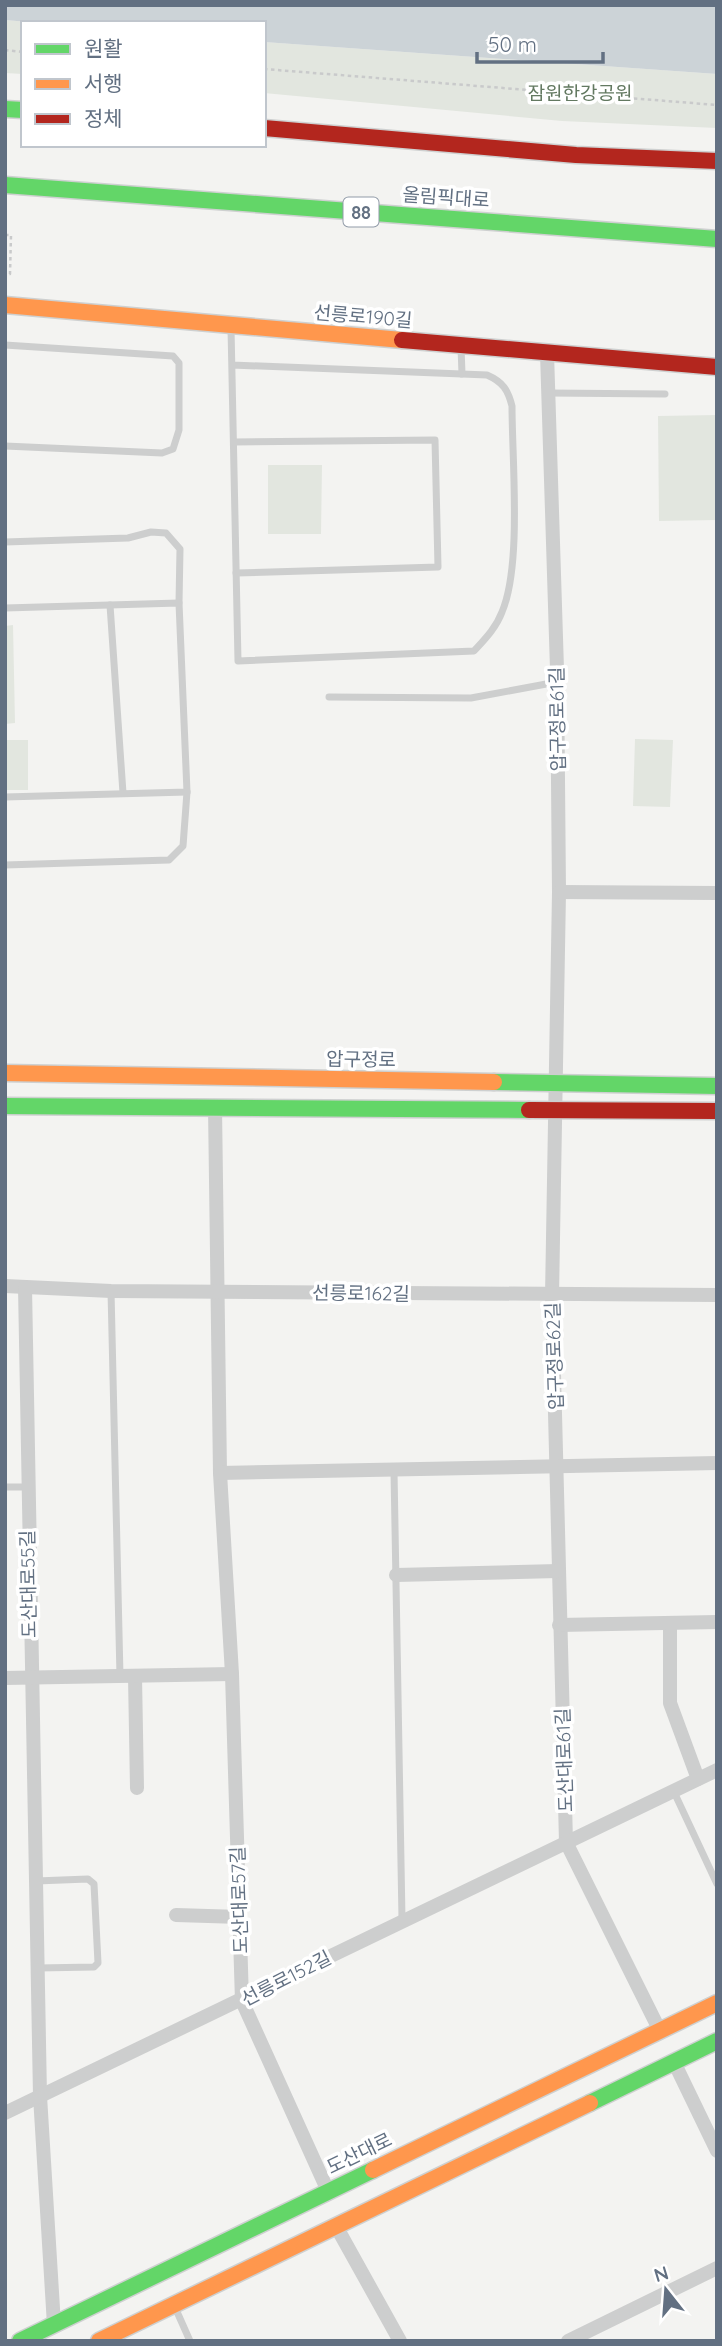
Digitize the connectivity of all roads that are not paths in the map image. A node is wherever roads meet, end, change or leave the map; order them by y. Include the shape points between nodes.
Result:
1 (266, 128) edge
2 (717, 162) edge
3 (5, 186) edge
4 (717, 239) edge
5 (5, 304) edge
6 (231, 325) junction
7 (5, 345) edge
8 (461, 346) junction
9 (547, 354) junction
10 (232, 365) junction
11 (717, 367) edge
12 (462, 374) junction
13 (548, 393) junction
14 (664, 394) dead end
15 (234, 442) junction
16 (5, 446) edge
17 (5, 542) edge
18 (236, 573) junction
19 (179, 603) junction
20 (110, 605) junction
21 (5, 608) edge
22 (556, 682) junction
23 (329, 697) dead end
24 (187, 792) junction
25 (123, 793) junction
26 (5, 797) edge
27 (5, 865) edge
28 (559, 892) junction
29 (717, 893) edge
30 (5, 1073) edge
31 (556, 1084) junction
32 (717, 1086) edge
33 (5, 1105) edge
34 (215, 1107) junction
35 (555, 1110) junction
36 (717, 1111) edge
37 (5, 1286) edge
38 (25, 1287) junction
39 (111, 1291) junction
40 (218, 1291) junction
41 (717, 1295) edge
42 (552, 1296) junction
43 (717, 1463) edge
44 (558, 1468) junction
45 (394, 1471) junction
46 (220, 1473) junction
47 (5, 1487) edge
48 (26, 1487) junction
49 (558, 1571) junction
50 (396, 1575) junction
51 (717, 1622) edge
52 (670, 1623) junction
53 (559, 1625) junction
54 (232, 1674) junction
55 (128, 1676) junction
56 (30, 1677) junction
57 (5, 1678) edge
58 (717, 1770) edge
59 (698, 1779) junction
60 (137, 1788) dead end
61 (674, 1791) junction
62 (566, 1842) junction
63 (36, 1881) junction
64 (717, 1884) edge
65 (176, 1915) dead end
66 (240, 1917) junction
67 (402, 1919) junction
68 (38, 1968) junction
69 (242, 2001) junction
70 (717, 2003) edge
71 (660, 2031) junction
72 (717, 2042) edge
73 (674, 2062) junction
74 (40, 2096) junction
75 (5, 2112) edge
76 (717, 2151) edge
77 (328, 2192) junction
78 (336, 2226) junction
79 (717, 2269) edge
80 (174, 2305) junction
81 (54, 2325) junction
82 (596, 2334) edge
83 (20, 2341) edge
84 (99, 2341) edge
85 (190, 2341) edge
86 (400, 2341) edge
87 (568, 2341) edge

1 - 2 main road via 576,155
3 - 4 main road, 올림픽대로 / 88
5 - 6 main road, 선릉로190길
6 - 8 main road, 선릉로190길
6 - 10 lane
7 - 16 lane via 173,356 179,363 179,430 173,449 162,453
8 - 9 main road, 선릉로190길
8 - 12 lane
9 - 11 main road, 선릉로190길
9 - 13 street, 압구정로61길
10 - 12 lane
10 - 15 lane
12 - 18 lane via 487,375 499,381 512,406 510,589 491,633 474,652 238,660
13 - 14 lane
13 - 22 street, 압구정로61길
15 - 18 lane
15 - 18 lane via 435,440 438,567
17 - 19 lane via 166,533 180,548
19 - 20 lane
19 - 24 lane
20 - 21 lane
20 - 25 lane
22 - 23 lane via 471,698
22 - 28 street, 압구정로61길
24 - 25 lane
24 - 27 lane via 183,846 169,860
25 - 26 lane
28 - 29 street
28 - 31 street, 압구정로61길
30 - 31 main road, 압구정로
31 - 32 main road, 압구정로
31 - 35 street, 압구정로62길
33 - 34 main road
34 - 35 main road
34 - 40 street, 도산대로57길
35 - 36 main road
35 - 42 street, 압구정로62길
37 - 38 street, 선릉로162길
38 - 39 street, 선릉로162길
38 - 48 street, 도산대로55길
39 - 40 street, 선릉로162길
39 - 55 lane
40 - 42 street, 선릉로162길
40 - 46 street, 도산대로57길
41 - 42 street, 선릉로162길
42 - 44 street, 압구정로62길
43 - 44 street
44 - 45 street
44 - 49 street, 도산대로61길
45 - 46 street
45 - 50 lane
46 - 54 street, 도산대로57길
47 - 48 lane
48 - 56 street, 도산대로55길
49 - 50 street
49 - 53 street, 도산대로61길
50 - 67 lane
51 - 52 street
52 - 53 street
52 - 59 street via 670,1703
53 - 62 street, 도산대로61길
54 - 55 street
54 - 66 street, 도산대로57길
55 - 56 street
55 - 60 street
56 - 57 street
56 - 63 street, 도산대로55길
58 - 59 street, 선릉로152길
59 - 61 street, 선릉로152길
61 - 62 street, 선릉로152길
61 - 64 lane
62 - 67 street, 선릉로152길
62 - 71 street, 도산대로61길
63 - 68 street, 도산대로55길
63 - 68 lane via 88,1879 94,1884 98,1963
65 - 66 street
66 - 69 street, 도산대로57길
67 - 69 street, 선릉로152길
68 - 74 street, 도산대로55길
69 - 74 street, 선릉로152길
69 - 77 street, 도산대로57길
70 - 71 main road, 도산대로
71 - 77 main road, 도산대로
72 - 73 main road
73 - 76 street
73 - 78 main road
74 - 75 street, 선릉로152길
74 - 81 street, 도산대로55길
77 - 81 main road, 도산대로
78 - 80 main road
78 - 86 street
79 - 82 street
80 - 84 main road
80 - 85 lane
81 - 83 main road, 도산대로
82 - 87 street

